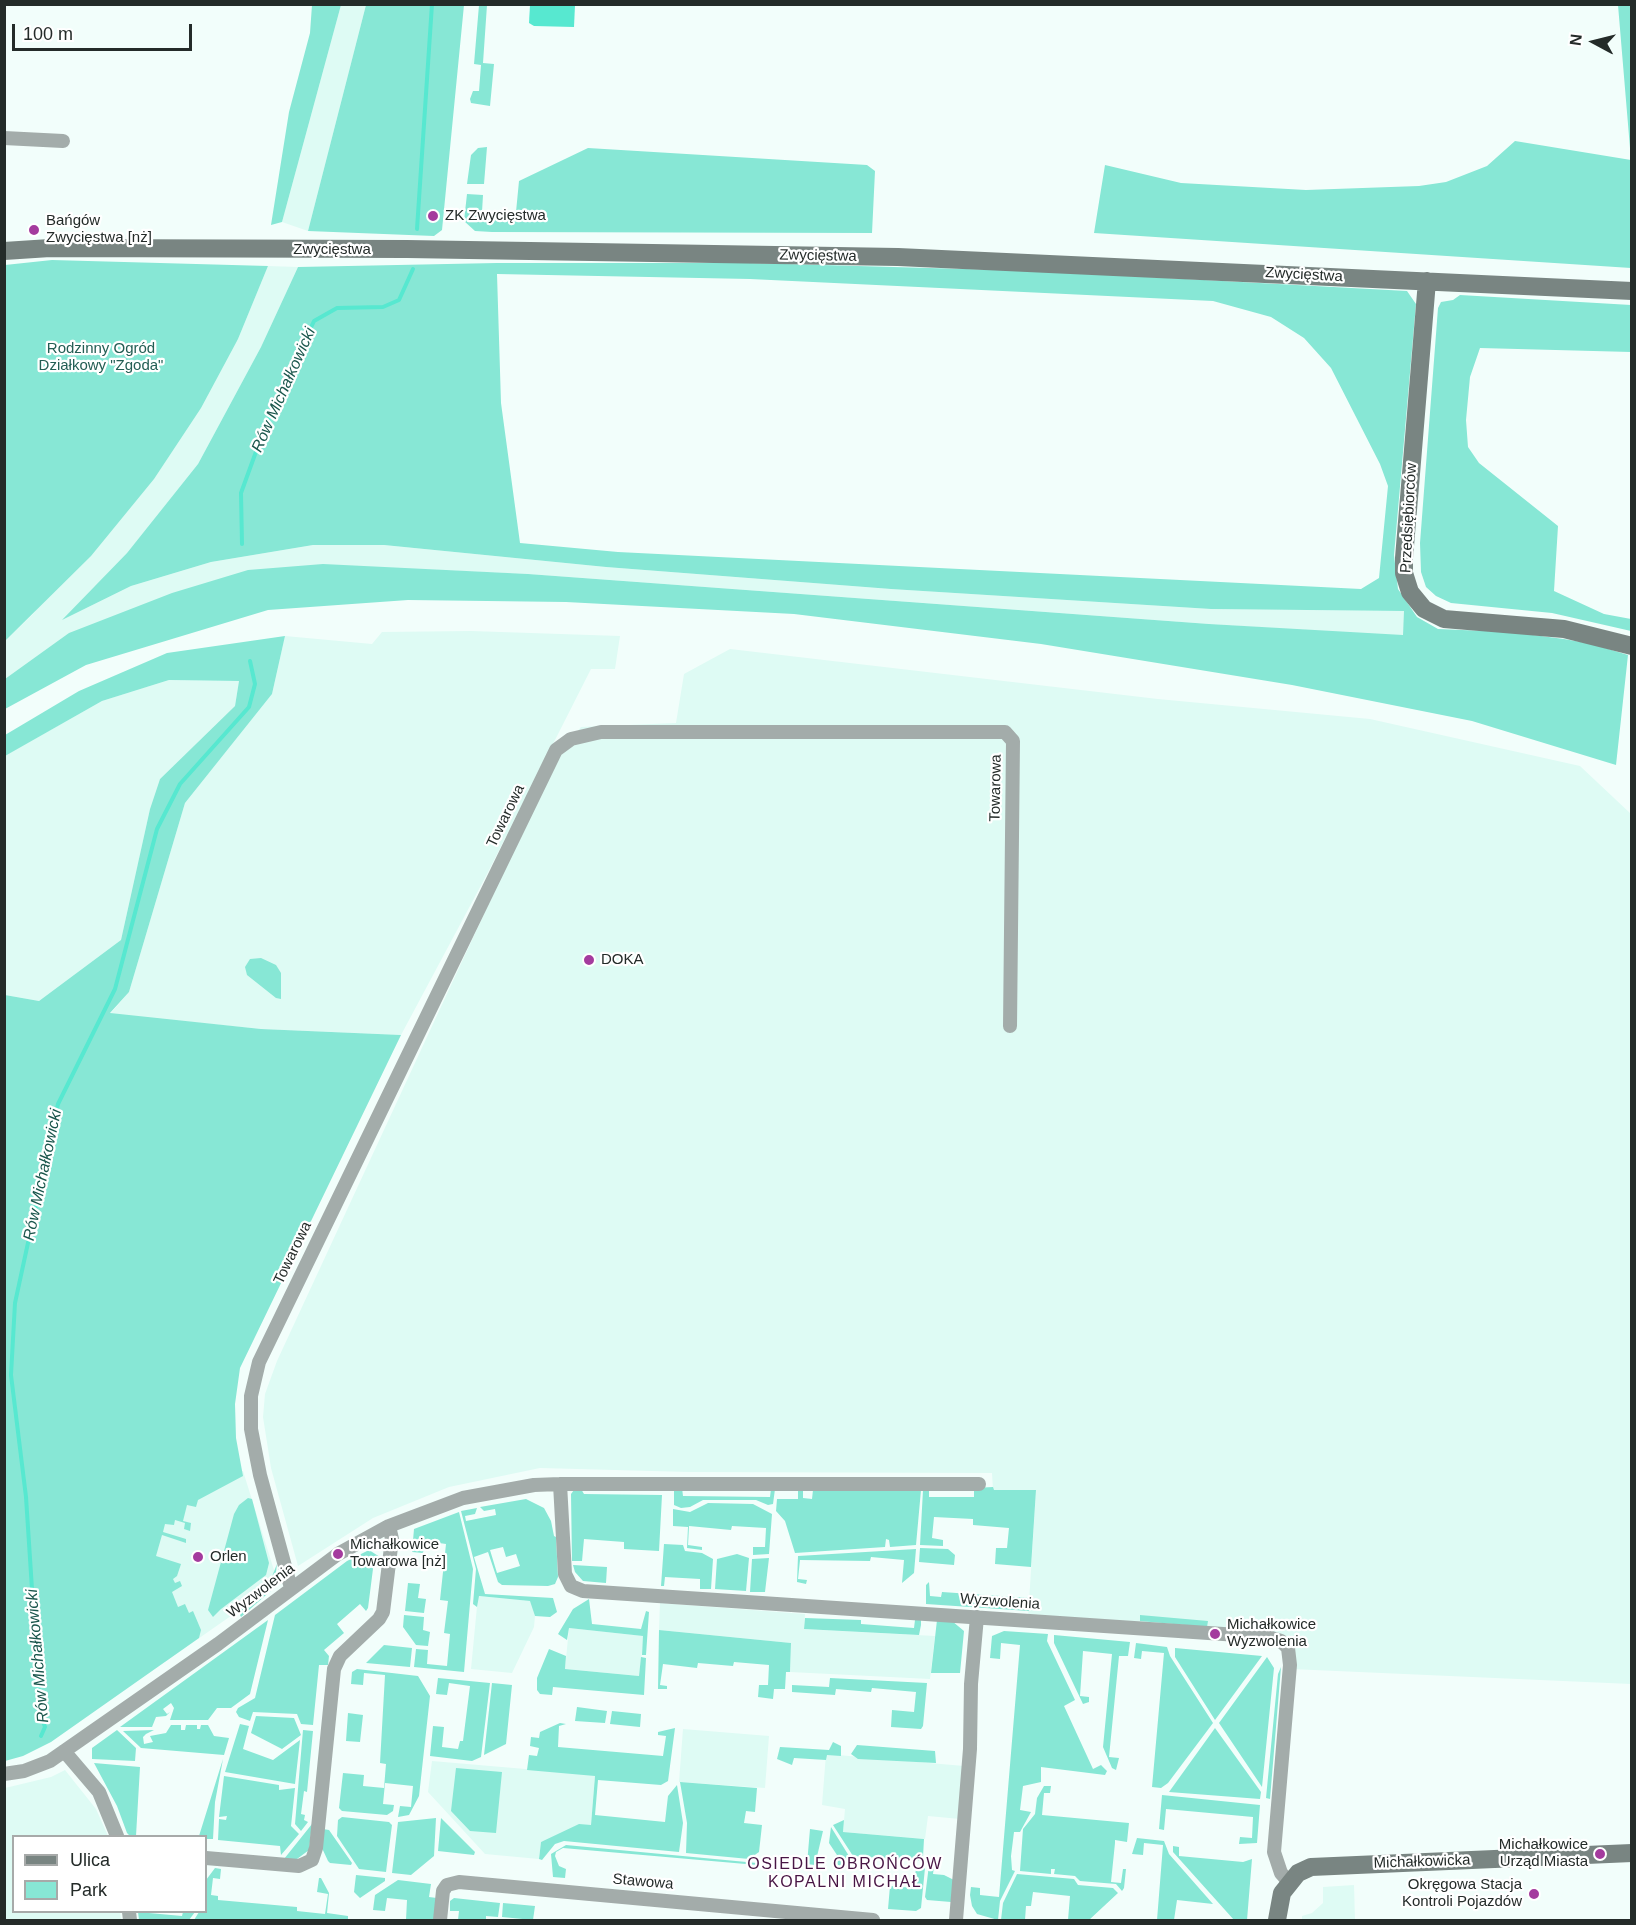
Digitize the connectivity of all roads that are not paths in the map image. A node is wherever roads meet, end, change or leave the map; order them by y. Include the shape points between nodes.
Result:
1 (4, 138) edge
2 (63, 141) dead end
3 (4, 251) edge
4 (1427, 280) junction
5 (1632, 291) edge
6 (1632, 646) edge
7 (1010, 1026) dead end
8 (560, 1484) junction
9 (980, 1484) dead end
10 (388, 1527) junction
11 (291, 1588) junction
12 (977, 1617) junction
13 (64, 1751) junction
14 (4, 1774) edge
15 (117, 1835) edge
16 (1632, 1853) edge
17 (207, 1858) edge
18 (1289, 1882) junction
19 (440, 1920) edge
20 (873, 1920) edge
21 (956, 1920) edge
22 (1277, 1920) edge

1 - 2 street
3 - 4 main road, Zwycięstwa via 407,249 898,257
4 - 5 main road, Zwycięstwa
4 - 6 main road, Przedsiębiorców via 1404,558 1410,592 1424,609 1444,619 1564,629
7 - 11 street, Towarowa via 1013,741 1005,732 601,732 571,738 556,750 256,1371 250,1413 254,1451
8 - 9 street, Wyzwolenia
8 - 10 street, Wyzwolenia via 463,1498
8 - 12 street, Wyzwolenia via 564,1574 577,1589
10 - 11 street, Wyzwolenia via 338,1554
10 - 17 street via 392,1539 382,1612 340,1656 334,1669 315,1854 299,1866
11 - 13 street, Wyzwolenia
12 - 18 street, Wyzwolenia via 1268,1637 1285,1644 1290,1665 1274,1852 1281,1873
12 - 21 street
13 - 14 street, Wyzwolenia via 24,1771
13 - 15 street via 99,1792
16 - 18 main road, Michałkowicka via 1311,1867
18 - 22 main road via 1282,1893
19 - 20 street, Stawowa via 443,1891 447,1885 459,1882

